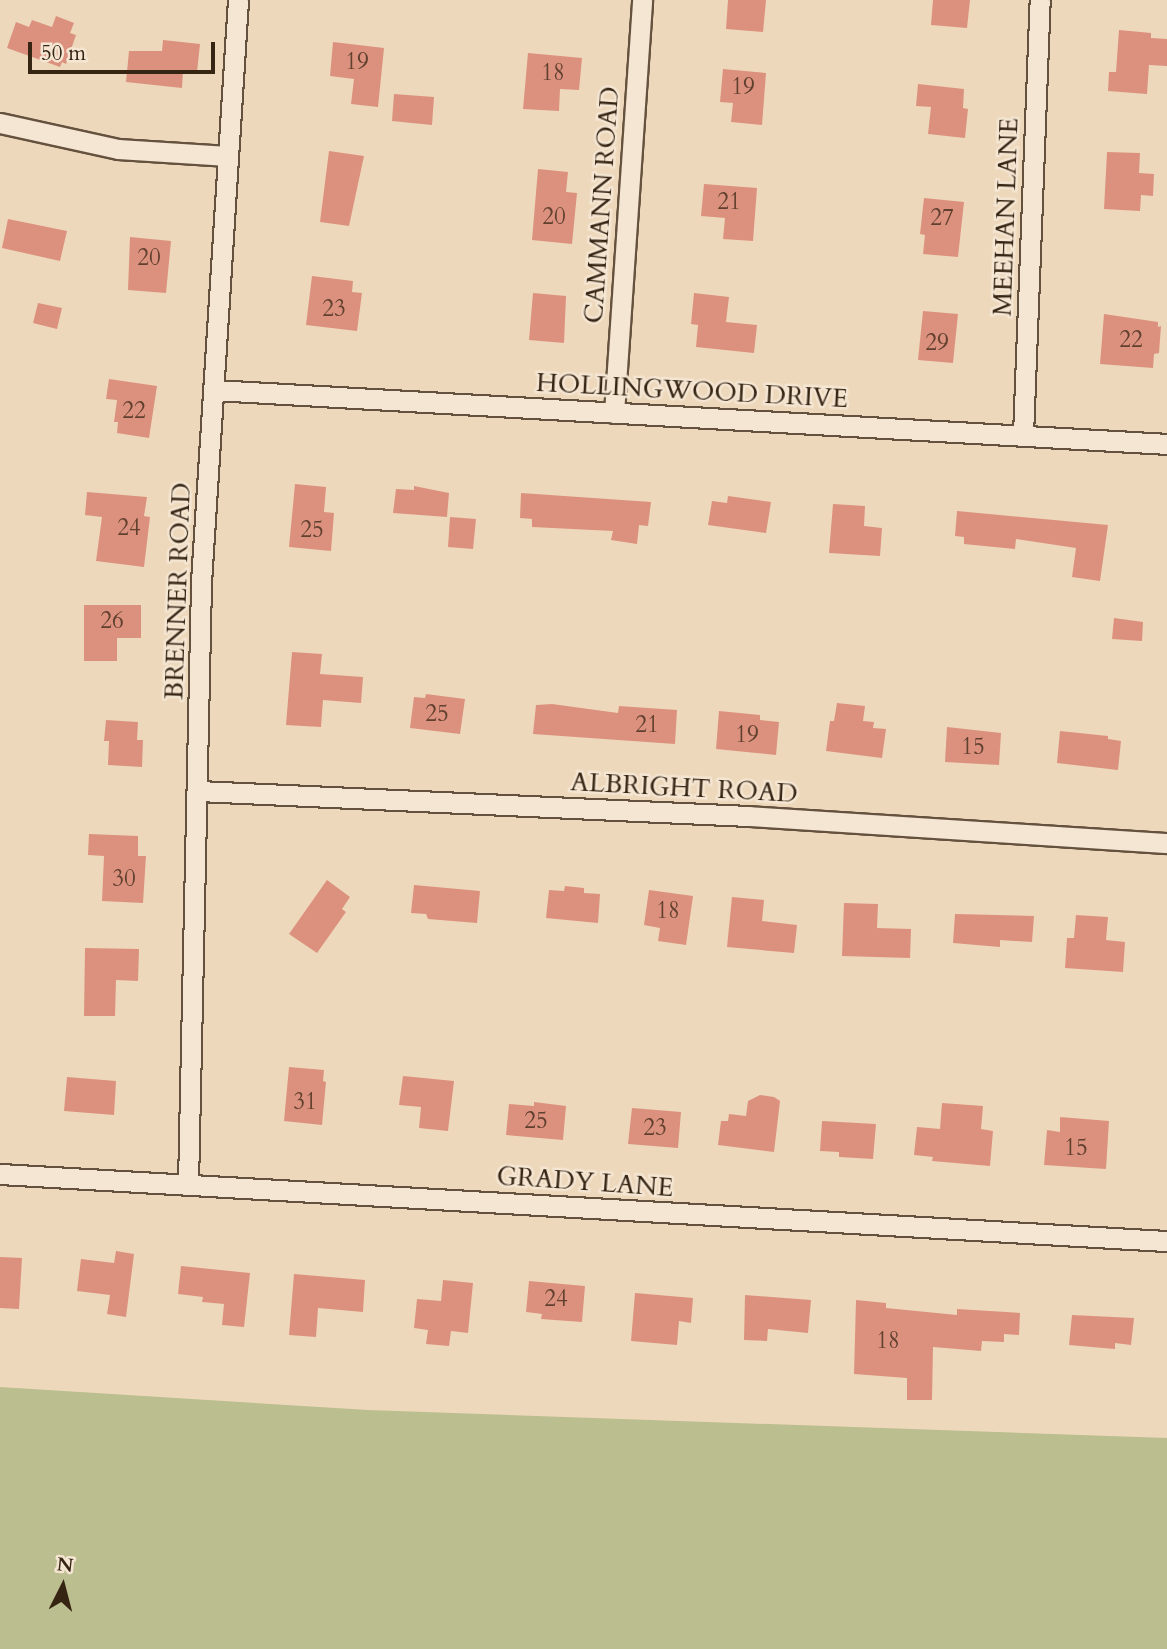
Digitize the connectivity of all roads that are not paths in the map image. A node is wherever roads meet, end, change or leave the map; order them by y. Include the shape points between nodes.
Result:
1 (238, 0) edge
2 (642, 0) edge
3 (1040, 0) edge
4 (0, 123) edge
5 (228, 156) junction
6 (214, 390) junction
7 (614, 413) junction
8 (1023, 435) junction
9 (1167, 444) edge
10 (198, 790) junction
11 (1167, 844) edge
12 (0, 1174) edge
13 (188, 1184) junction
14 (1167, 1241) edge

1 - 5 street, BRENNER ROAD
2 - 7 street, CAMMANN ROAD
3 - 8 street, MEEHAN LANE
4 - 5 street via 118,149
5 - 6 street, BRENNER ROAD
6 - 7 street, HOLLINGWOOD DRIVE
6 - 10 street, BRENNER ROAD via 201,582
7 - 8 street, HOLLINGWOOD DRIVE
8 - 9 street, HOLLINGWOOD DRIVE
10 - 11 street, ALBRIGHT ROAD via 748,816
10 - 13 street, BRENNER ROAD
12 - 13 street, GRADY LANE
13 - 14 street, GRADY LANE

